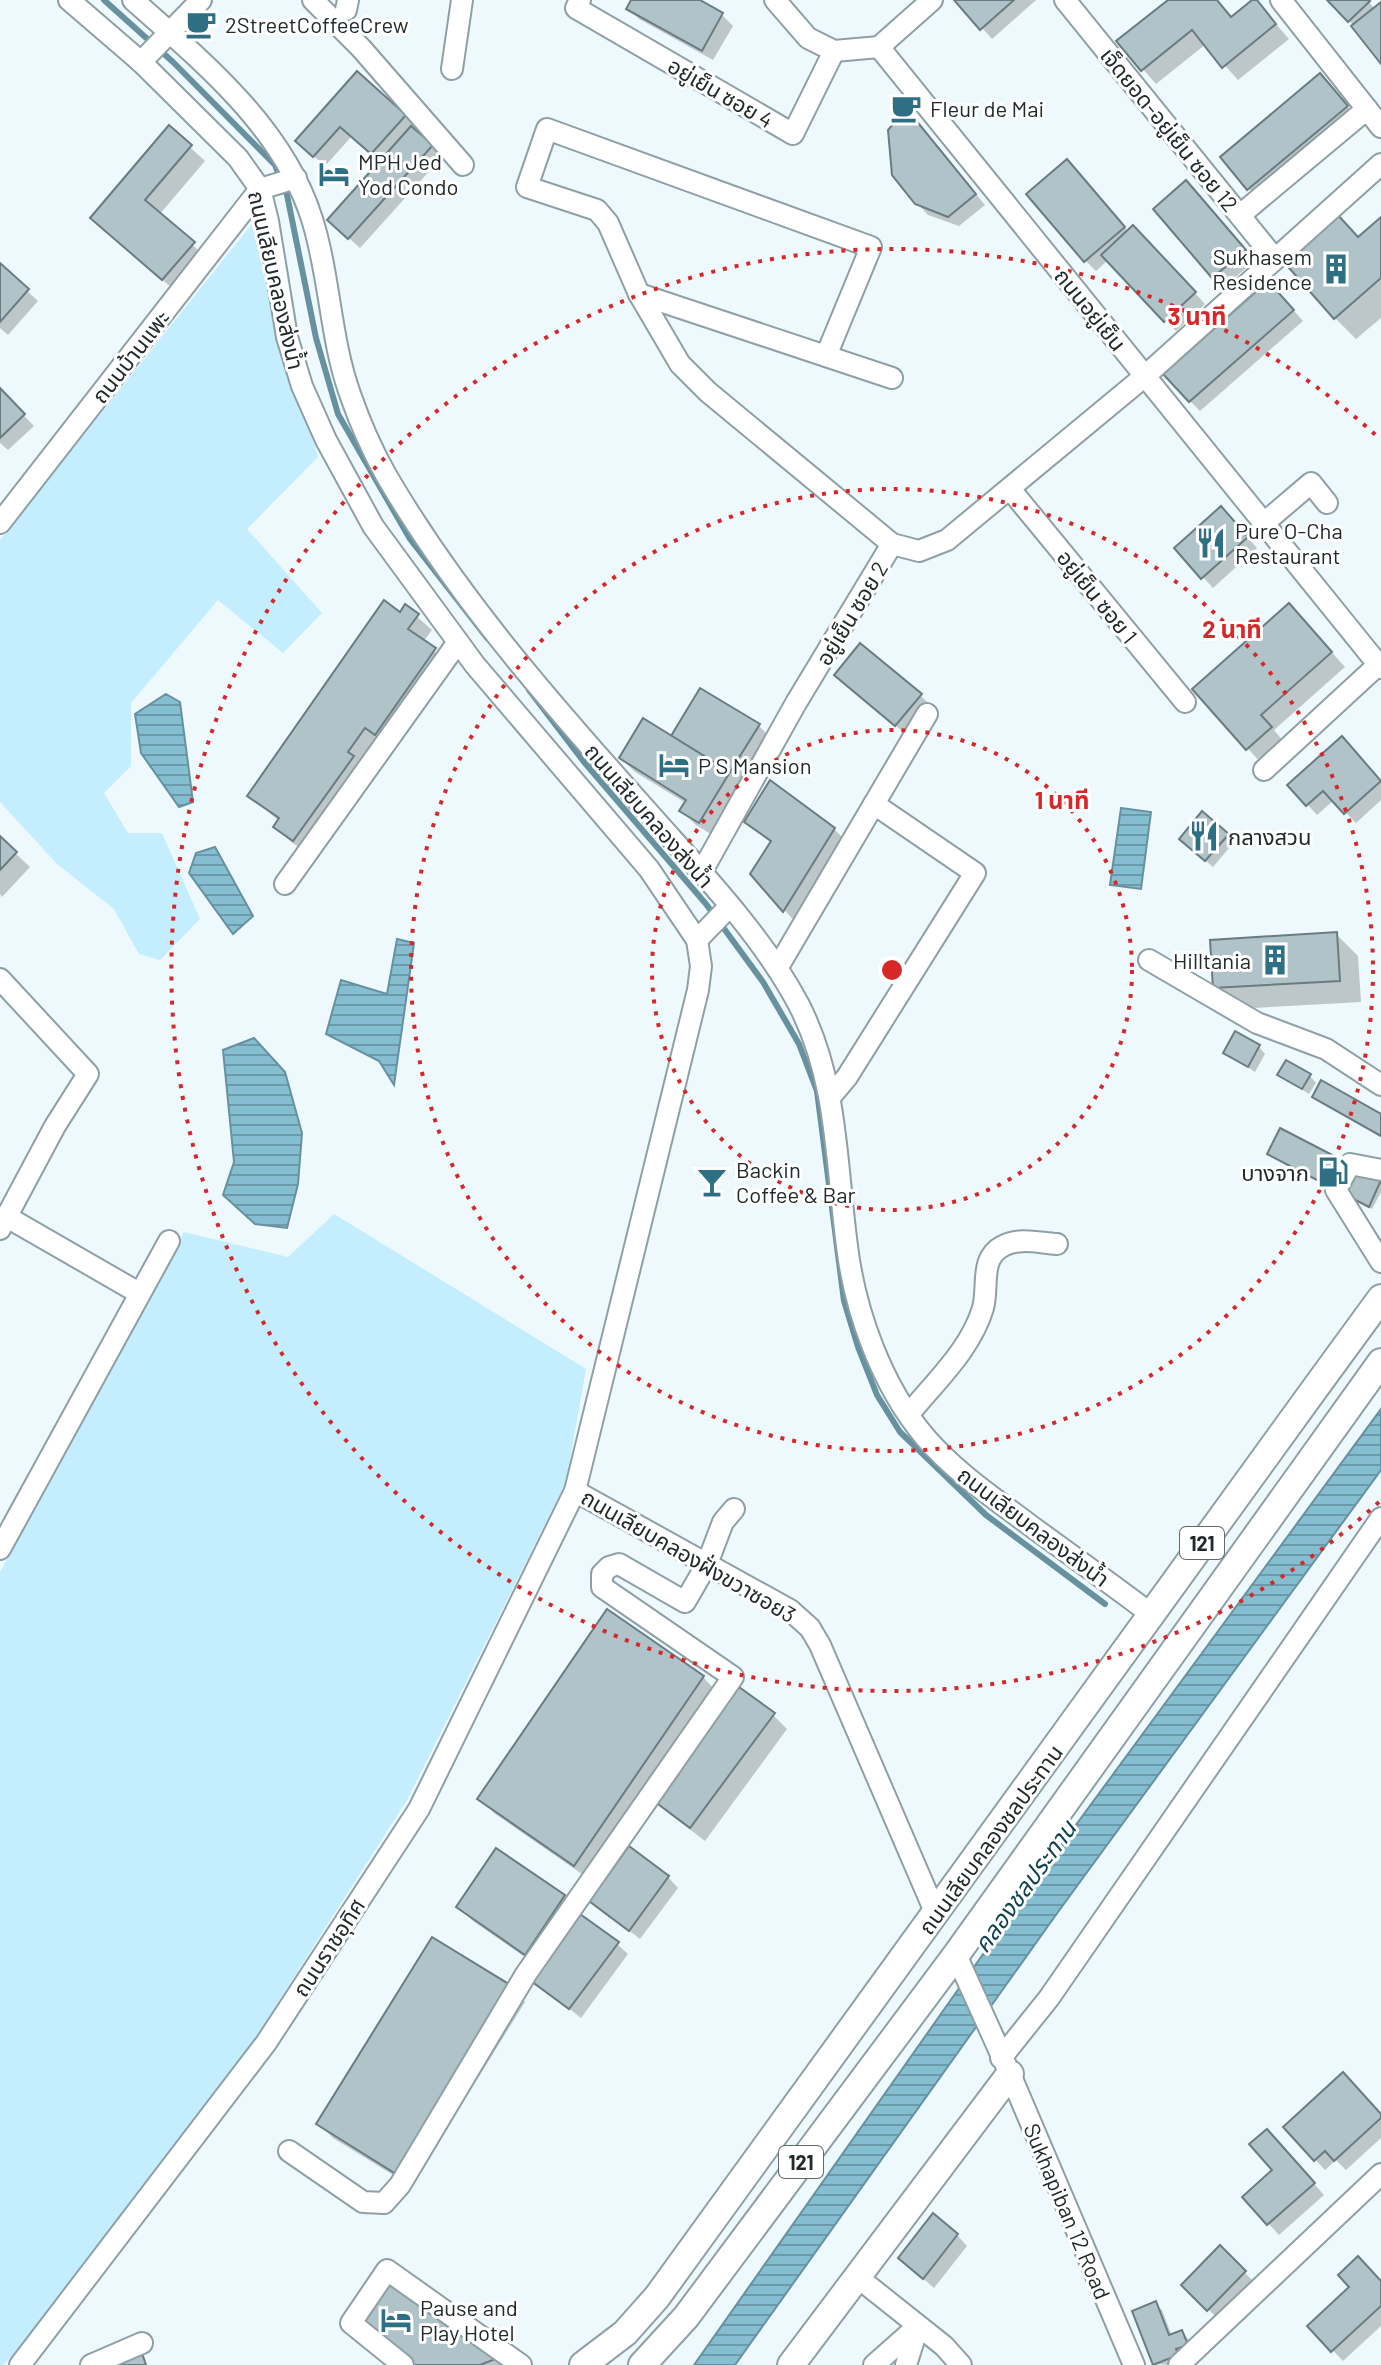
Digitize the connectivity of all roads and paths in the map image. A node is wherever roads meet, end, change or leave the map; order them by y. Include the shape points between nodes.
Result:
1 (69, 0) edge
2 (133, 0) edge
3 (201, 0) edge
4 (313, 0) edge
5 (462, 0) edge
6 (580, 0) edge
7 (775, 0) edge
8 (932, 0) edge
9 (1065, 0) edge
10 (1281, 0) edge
11 (169, 32) junction
12 (879, 47) junction
13 (834, 51) junction
14 (141, 62) junction
15 (452, 69) dead end
16 (1367, 109) junction
17 (1381, 127) edge
18 (1381, 164) edge
19 (463, 165) dead end
20 (296, 178) junction
21 (260, 189) junction
22 (1240, 215) junction
23 (1275, 259) junction
24 (639, 294) junction
25 (826, 356) junction
26 (1145, 376) junction
27 (892, 378) dead end
28 (1010, 489) junction
29 (1327, 503) dead end
30 (0, 523) edge
31 (1264, 523) junction
32 (892, 544) junction
33 (458, 642) junction
34 (1380, 666) edge
35 (1185, 702) dead end
36 (927, 714) dead end
37 (1264, 770) dead end
38 (874, 804) junction
39 (701, 873) junction
40 (285, 884) dead end
41 (729, 907) junction
42 (697, 940) junction
43 (1149, 960) dead end
44 (778, 967) junction
45 (0, 979) edge
46 (1381, 1085) edge
47 (831, 1096) junction
48 (1381, 1170) edge
49 (4, 1223) edge
50 (169, 1241) dead end
51 (1057, 1244) dead end
52 (1381, 1262) edge
53 (139, 1293) junction
54 (1381, 1298) edge
55 (1380, 1365) edge
56 (909, 1414) junction
57 (575, 1491) junction
58 (734, 1509) dead end
59 (1381, 1518) edge
60 (0, 1549) edge
61 (707, 1564) junction
62 (1151, 1614) junction
63 (1048, 1827) junction
64 (955, 1888) junction
65 (936, 1914) junction
66 (956, 1955) junction
67 (890, 1979) junction
68 (917, 2004) junction
69 (1006, 2066) junction
70 (289, 2151) dead end
71 (1381, 2174) edge
72 (856, 2276) junction
73 (918, 2326) junction
74 (142, 2343) dead end
75 (25, 2363) edge
76 (91, 2365) edge
77 (403, 2365) edge
78 (521, 2365) edge
79 (583, 2365) edge
80 (642, 2365) edge
81 (791, 2365) edge
82 (874, 2365) edge
83 (906, 2365) edge
84 (961, 2365) edge
85 (1134, 2365) edge
86 (1179, 2365) edge

1 - 14 street, ถนนเลียบคลองส่งน้ำ
2 - 11 street, ถนนเลียบคลองส่งน้ำ
3 - 11 street
4 - 19 street
5 - 15 street
6 - 13 street, อยู่เย็น ซอย 4 via 576,8 793,134
7 - 13 street via 808,38
8 - 12 street
9 - 22 street, เจ็ดยอด-อยู่เย็น ซอย 12
10 - 16 street
11 - 14 street
11 - 20 street, ถนนเลียบคลองส่งน้ำ via 237,98
12 - 13 street
12 - 26 street, ถนนอยู่เย็น
14 - 21 street, ถนนเลียบคลองส่งน้ำ via 238,158
16 - 17 street
16 - 22 street
18 - 23 street, อยู่เย็น ซอย 2
20 - 21 street
20 - 39 street, ถนนเลียบคลองส่งน้ำ via 313,222 349,393 384,471 490,627
21 - 30 street, ถนนบ้านแพะ
21 - 33 street, ถนนเลียบคลองส่งน้ำ via 287,337 302,386 373,526
22 - 23 street, เจ็ดยอด-อยู่เย็น ซอย 12
23 - 26 street, อยู่เย็น ซอย 2
24 - 25 street
24 - 25 street via 608,223 597,210 527,187 547,129 871,247
24 - 32 street via 680,364 708,392
25 - 27 street
26 - 28 street, อยู่เย็น ซอย 2
26 - 31 street, ถนนอยู่เย็น
28 - 32 street, อยู่เย็น ซอย 2 via 947,540 919,551
28 - 35 street, อยู่เย็น ซอย 1
29 - 31 street via 1311,483
31 - 34 street, ถนนอยู่เย็น
32 - 39 street, อยู่เย็น ซอย 2
33 - 40 street
33 - 42 street, ถนนเลียบคลองส่งน้ำ via 649,869
34 - 37 street
36 - 38 street
38 - 44 street
38 - 47 street via 975,873
39 - 41 street, ถนนเลียบคลองส่งน้ำ
41 - 42 street
41 - 44 street, ถนนเลียบคลองส่งน้ำ
42 - 57 street, ถนนเลียบคลองฝั่งขวาซอย3 via 698,990
43 - 46 street via 1257,1023 1326,1049
44 - 47 street, ถนนเลียบคลองส่งน้ำ via 817,1045
45 - 49 street via 88,1074
47 - 56 street, ถนนเลียบคลองส่งน้ำ via 848,1252 863,1316 884,1371
48 - 52 street via 1350,1164 1336,1190
49 - 53 street
50 - 53 street
51 - 56 street via 1022,1240 994,1253 983,1307 965,1346
53 - 60 street
54 - 62 main road, ถนนเลียบคลองชลประทาน / 121
55 - 63 main road, ถนนเลียบคลองชลประทาน / 121
56 - 62 street, ถนนเลียบคลองส่งน้ำ via 976,1485
57 - 61 street, ถนนเลียบคลองฝั่งขวาซอย3
57 - 75 street, ถนนราชอุทิศ via 419,1809 266,2043
58 - 61 street via 723,1522
59 - 69 street
61 - 65 street, ถนนเลียบคลองฝั่งขวาซอย3 via 790,1610 815,1637
61 - 70 street via 685,1602 619,1564 602,1574 602,1587 733,1677 526,1974 400,2185 384,2203 363,2202
62 - 64 main road, ถนนเลียบคลองชลประทาน / 121
63 - 64 main road via 1006,1844 960,1905 953,1901
63 - 66 main road, ถนนเลียบคลองชลประทาน / 121
64 - 65 main road, ถนนเลียบคลองชลประทาน / 121
65 - 67 main road, ถนนเลียบคลองชลประทาน / 121
66 - 68 main road, ถนนเลียบคลองชลประทาน / 121
66 - 69 street, Sukhapiban 12 Road
67 - 68 main road via 922,1945 934,1947 937,1966
67 - 79 main road, ถนนเลียบคลองชลประทาน / 121 via 657,2297 625,2333
68 - 80 main road, ถนนเลียบคลองชลประทาน / 121 via 686,2317
69 - 72 main road
69 - 85 street, Sukhapiban 12 Road
71 - 86 street
72 - 73 street
72 - 81 main road
73 - 82 street
73 - 83 street
73 - 84 street
74 - 76 street
77 - 78 street via 351,2323 387,2270

